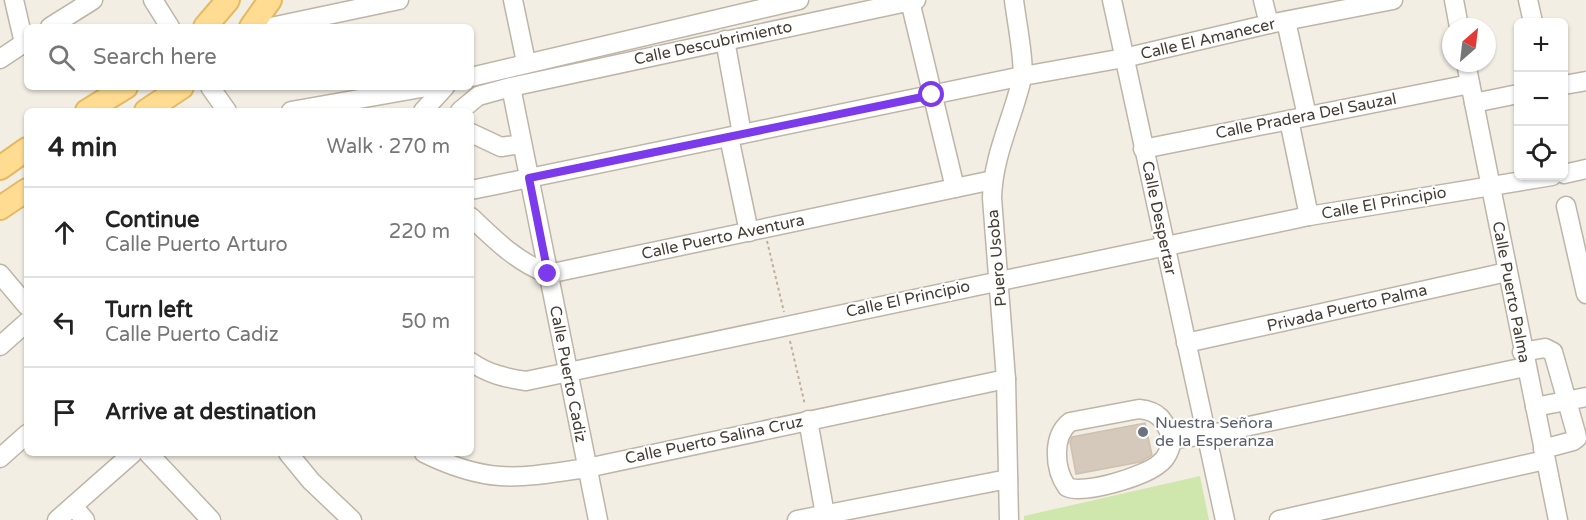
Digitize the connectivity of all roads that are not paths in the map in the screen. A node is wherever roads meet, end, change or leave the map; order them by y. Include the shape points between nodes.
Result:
1 (14, 0) edge
2 (93, 0) edge
3 (153, 0) edge
4 (228, 0) edge
5 (270, 0) edge
6 (399, 0) edge
7 (513, 0) edge
8 (799, 0) edge
9 (1014, 0) edge
10 (1113, 0) edge
11 (1263, 0) edge
12 (1393, 0) edge
13 (1454, 0) edge
14 (1528, 0) edge
15 (913, 1) edge
16 (744, 6) edge
17 (1457, 18) edge
18 (1532, 18) edge
19 (1278, 22) junction
20 (55, 24) edge
21 (168, 24) edge
22 (208, 24) edge
23 (262, 24) edge
24 (276, 24) edge
25 (24, 35) edge
26 (747, 36) junction
27 (725, 40) junction
28 (24, 43) edge
29 (1124, 58) junction
30 (0, 59) edge
31 (526, 62) junction
32 (1468, 72) edge
33 (1023, 75) junction
34 (474, 76) edge
35 (1586, 81) edge
36 (1470, 84) junction
37 (1568, 84) edge
38 (511, 87) junction
39 (121, 90) edge
40 (178, 90) edge
41 (212, 90) edge
42 (410, 90) edge
43 (442, 90) edge
44 (932, 95) junction
45 (1514, 95) edge
46 (1474, 103) junction
47 (92, 108) edge
48 (150, 108) edge
49 (225, 108) edge
50 (308, 108) edge
51 (426, 108) edge
52 (464, 108) edge
53 (1307, 116) junction
54 (1288, 120) junction
55 (474, 134) edge
56 (735, 135) junction
57 (522, 144) junction
58 (1143, 149) junction
59 (24, 151) edge
60 (0, 168) edge
61 (1586, 169) edge
62 (1568, 173) edge
63 (529, 178) junction
64 (993, 180) junction
65 (1521, 180) edge
66 (1490, 184) junction
67 (474, 188) edge
68 (955, 188) junction
69 (24, 192) edge
70 (1566, 206) dead end
71 (0, 208) edge
72 (1309, 216) junction
73 (474, 220) edge
74 (749, 232) junction
75 (1165, 247) junction
76 (1507, 272) junction
77 (548, 274) junction
78 (1000, 279) junction
79 (3, 283) edge
80 (1586, 294) edge
81 (24, 303) edge
82 (24, 325) edge
83 (1186, 343) junction
84 (0, 346) edge
85 (1524, 359) junction
86 (474, 365) edge
87 (567, 372) junction
88 (1006, 380) junction
89 (1586, 397) edge
90 (1566, 401) junction
91 (1535, 407) junction
92 (808, 420) junction
93 (1207, 435) junction
94 (24, 437) edge
95 (1173, 439) junction
96 (1544, 454) junction
97 (130, 456) edge
98 (151, 456) edge
99 (290, 456) edge
100 (430, 456) edge
101 (0, 458) edge
102 (587, 468) junction
103 (1008, 479) junction
104 (79, 513) edge
105 (825, 517) edge
106 (57, 520) edge
107 (211, 520) edge
108 (352, 520) edge
109 (598, 520) edge
110 (797, 520) edge
111 (1009, 520) edge
112 (1225, 520) edge
113 (1279, 520) edge
114 (1558, 520) edge

1 - 25 street
2 - 20 street
3 - 21 street
4 - 22 main road
5 - 23 main road
6 - 24 street
7 - 31 street
8 - 16 street, Calle Descubrimiento
9 - 33 street, Puero Usoba
10 - 29 street, Calle Despertar
11 - 19 street
12 - 19 street, Calle El Amanecer
13 - 17 street
14 - 18 street
15 - 26 street, Calle Descubrimiento
15 - 44 street
16 - 26 street
16 - 31 street, Calle Descubrimiento
19 - 29 street, Calle El Amanecer
19 - 53 street
26 - 27 street, Calle Descubrimiento
27 - 38 street, Calle Descubrimiento
27 - 56 street
28 - 30 street
29 - 33 street, Calle El Amanecer
29 - 58 street, Calle Despertar
31 - 34 street, Calle Descubrimiento
32 - 36 street, Calle Puerto Palma
33 - 44 street, Calle El Amanecer
33 - 64 street, Puero Usoba
35 - 37 street
36 - 46 street, Calle Puerto Palma
36 - 53 street, Calle Pradera Del Sauzal
38 - 52 street, Calle Descubrimiento via 478,96
38 - 57 street, Calle Puerto Cadiz
39 - 47 main road
40 - 48 main road
41 - 49 street
42 - 50 street
43 - 51 street
44 - 56 street, Calle El Amanecer
44 - 68 street
45 - 46 street
46 - 66 street, Calle Puerto Palma
53 - 54 street, Calle Pradera Del Sauzal
54 - 58 street, Calle Pradera Del Sauzal
54 - 72 street
55 - 57 street via 501,147
56 - 63 street, Calle El Amanecer
56 - 74 street
57 - 63 street, Calle Puerto Cadiz
58 - 75 street, Calle Despertar
59 - 60 main road
61 - 62 street
63 - 67 street, Calle El Amanecer
63 - 77 street, Calle Puerto Cadiz
64 - 68 street, Calle Puerto Aventura
64 - 78 street, Puero Usoba
65 - 66 street, Calle El Principio
66 - 72 street, Calle El Principio
66 - 76 street, Calle Puerto Palma
68 - 74 street, Calle Puerto Aventura
69 - 71 main road
70 - 80 street
72 - 75 street, Calle El Principio
73 - 77 street via 524,265
74 - 77 street, Calle Puerto Aventura
75 - 78 street, Calle El Principio
75 - 83 street, Calle Despertar
76 - 83 street, Privada Puerto Palma
76 - 85 street, Calle Puerto Palma
77 - 87 street, Calle Puerto Cadiz
78 - 87 street, Calle El Principio
78 - 88 street, Puero Usoba
79 - 81 street
82 - 84 street
83 - 93 street, Calle Despertar
85 - 90 street via 1545,348 1553,352
85 - 91 street, Calle Puerto Palma
85 - 93 street
86 - 87 street, Calle El Principio via 506,378 526,381
87 - 102 street, Calle Puerto Cadiz
88 - 92 street, Calle Puerto Salina Cruz
88 - 103 street, Puero Usoba
89 - 90 street
90 - 91 street
90 - 96 street via 1576,438
91 - 96 street, Calle Puerto Palma
92 - 102 street, Calle Puerto Salina Cruz
92 - 105 street
93 - 95 street
93 - 112 street, Calle Despertar
94 - 101 street
95 - 95 street via 1166,457 1151,470 1084,490 1075,491 1063,481 1057,442 1070,422 1149,410 1164,420
96 - 113 street
96 - 114 street, Calle Puerto Palma
97 - 104 street
98 - 107 street
99 - 108 street
100 - 102 street, Calle Puerto Salina Cruz via 487,476
102 - 109 street, Calle Puerto Cadiz
103 - 105 street
103 - 111 street, Puero Usoba
104 - 106 street
105 - 110 street

